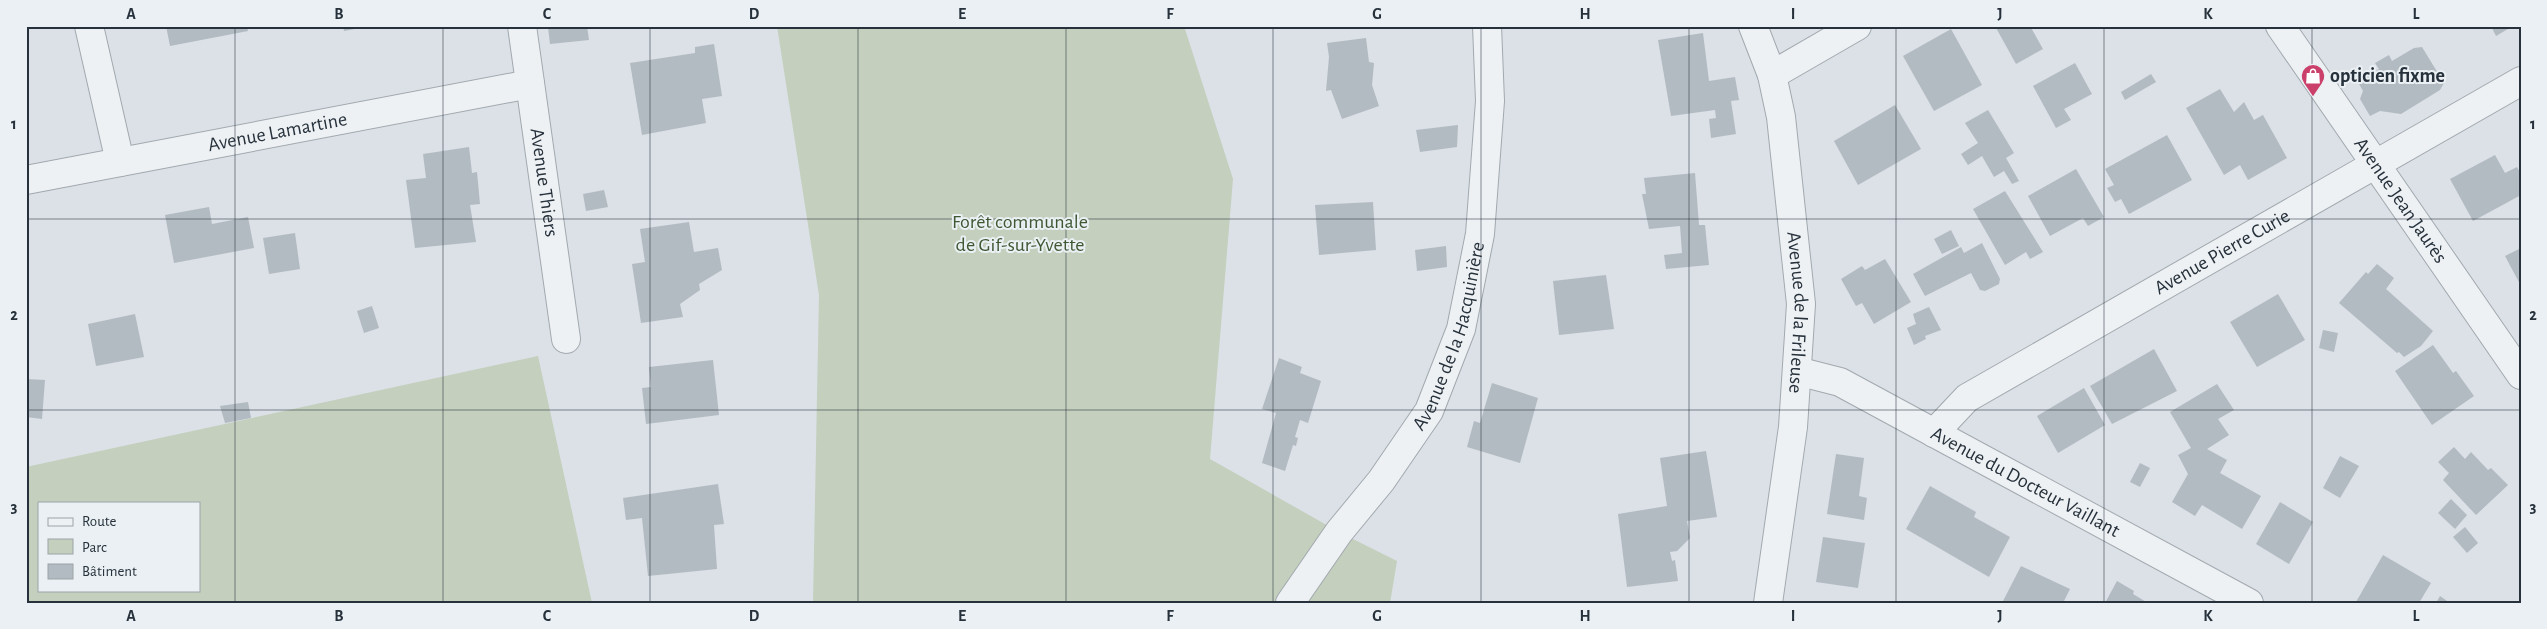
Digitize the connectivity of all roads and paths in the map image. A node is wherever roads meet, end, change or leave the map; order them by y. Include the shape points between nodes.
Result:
1 (88, 26) edge
2 (522, 26) edge
3 (1487, 26) edge
4 (1753, 26) edge
5 (1857, 26) edge
6 (2280, 26) edge
7 (1772, 75) junction
8 (2521, 81) edge
9 (530, 84) junction
10 (120, 162) junction
11 (2375, 163) junction
12 (26, 180) edge
13 (566, 339) dead end
14 (1797, 371) junction
15 (2521, 375) edge
16 (1934, 433) junction
17 (1290, 603) edge
18 (1768, 603) edge
19 (2249, 603) edge

1 - 10 street
2 - 9 street, Avenue Thiers
3 - 17 street, Avenue de la Hacquinière via 1490,101 1480,234 1461,329 1428,411 1381,481 1339,532
4 - 7 street, Avenue de la Frileuse
5 - 7 street
6 - 11 street, Avenue Jean Jaurès
7 - 14 street, Avenue de la Frileuse via 1780,117 1801,304
8 - 11 street, Avenue Pierre Curie
9 - 10 street, Avenue Lamartine
9 - 13 street, Avenue Thiers
10 - 12 street, Avenue Lamartine
11 - 15 street, Avenue Jean Jaurès
11 - 16 street, Avenue Pierre Curie via 1968,398
14 - 16 street, Avenue du Docteur Vaillant via 1840,382
14 - 18 street, Avenue de la Frileuse via 1793,427
16 - 19 street, Avenue du Docteur Vaillant

